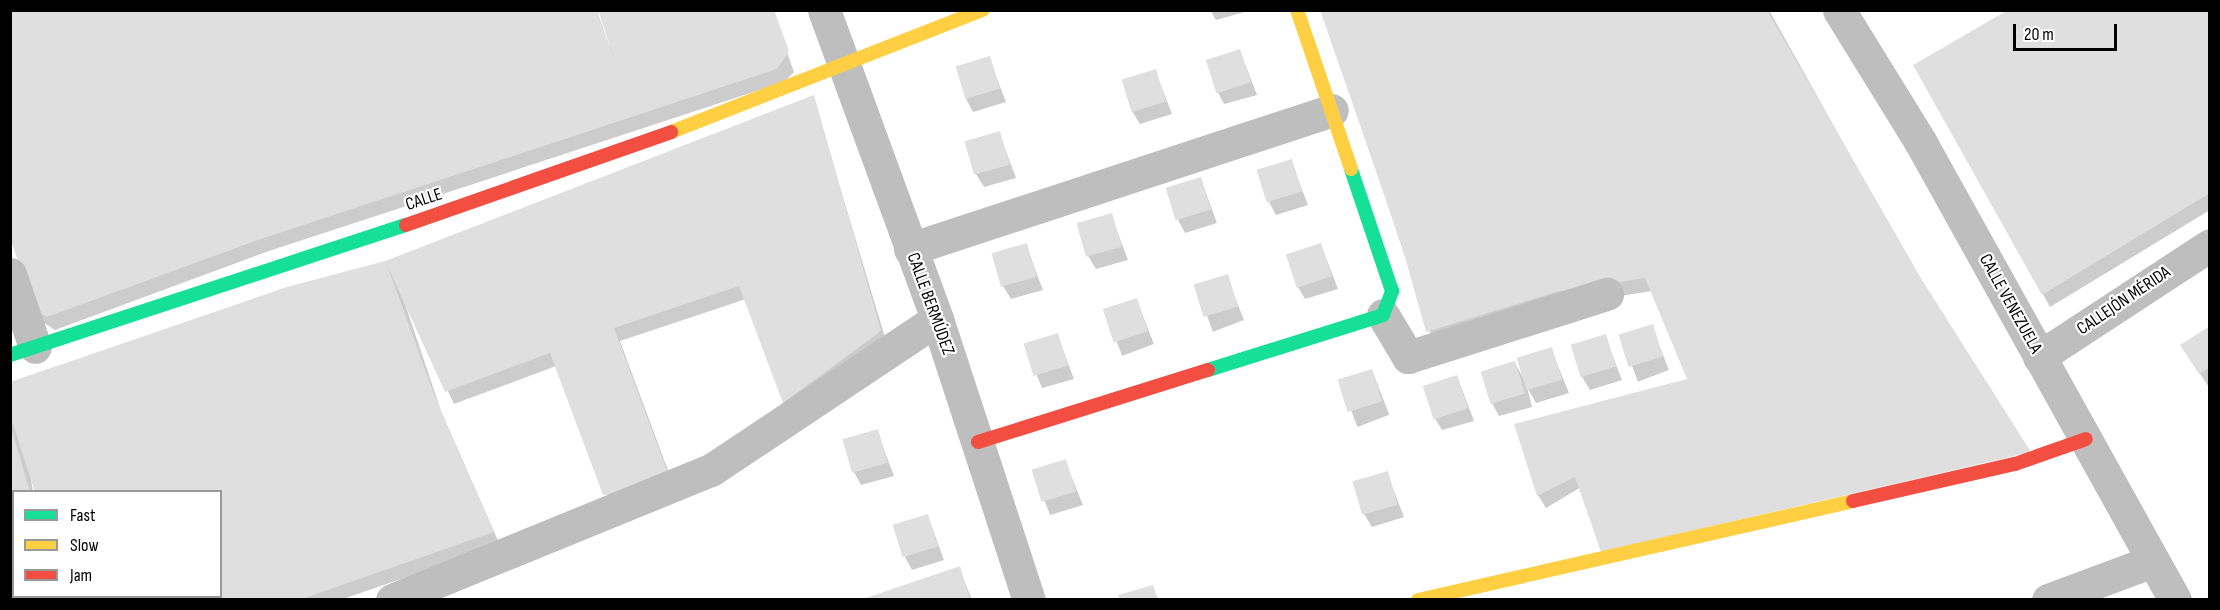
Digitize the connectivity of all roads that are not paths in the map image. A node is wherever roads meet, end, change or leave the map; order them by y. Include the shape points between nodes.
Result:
1 (824, 10) edge
2 (983, 10) edge
3 (1297, 10) edge
4 (1839, 10) edge
5 (843, 62) junction
6 (1332, 110) junction
7 (2210, 244) edge
8 (910, 249) junction
9 (10, 274) edge
10 (1607, 294) dead end
11 (1383, 315) junction
12 (937, 319) junction
13 (23, 351) edge
14 (2039, 357) junction
15 (2086, 439) junction
16 (978, 442) junction
17 (2153, 561) junction
18 (392, 600) edge
19 (1029, 600) edge
20 (1418, 600) edge
21 (2048, 600) edge
22 (2175, 600) edge

1 - 5 street, CALLE BERMÚDEZ
2 - 5 street, CALLE
3 - 6 street
4 - 14 street, CALLE VENEZUELA via 1921,143
5 - 8 street, CALLE BERMÚDEZ
5 - 13 street, CALLE via 576,169
6 - 8 street
6 - 11 street via 1392,291
7 - 14 street, CALLEJÓN MÉRIDA
8 - 12 street, CALLE BERMÚDEZ
9 - 13 street
10 - 11 street via 1408,357
11 - 16 street
12 - 16 street, CALLE BERMÚDEZ
12 - 18 street via 711,470
14 - 15 street, CALLE VENEZUELA
15 - 17 street, CALLE VENEZUELA
15 - 20 street via 2015,464
16 - 19 street, CALLE BERMÚDEZ
17 - 21 street
17 - 22 street, CALLE VENEZUELA

